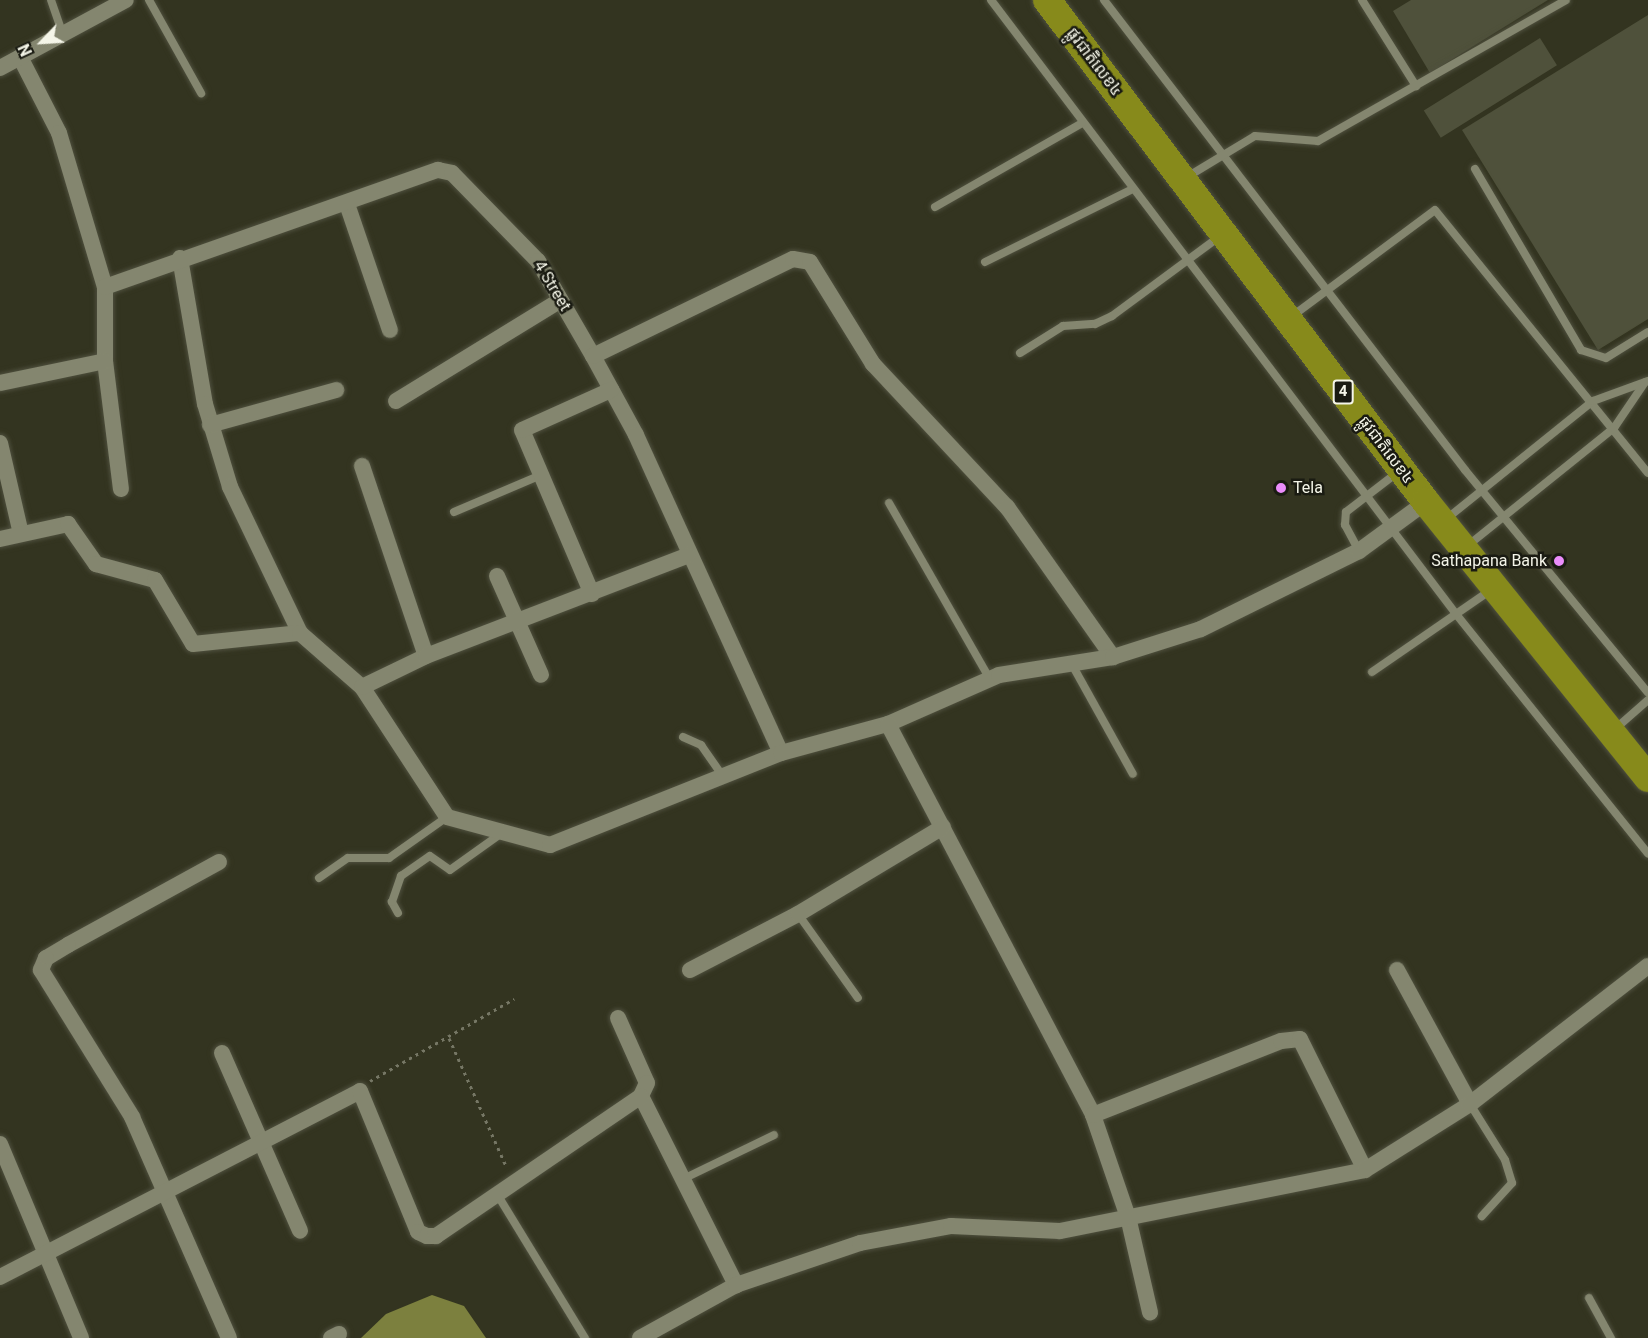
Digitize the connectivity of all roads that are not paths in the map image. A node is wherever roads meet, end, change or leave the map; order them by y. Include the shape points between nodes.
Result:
1 (51, 0) edge
2 (126, 0) edge
3 (149, 0) edge
4 (991, 0) edge
5 (1047, 0) edge
6 (1104, 0) edge
7 (1362, 0) edge
8 (1566, 0) edge
9 (63, 34) junction
10 (20, 57) junction
11 (0, 68) edge
12 (1416, 86) junction
13 (201, 93) dead end
14 (1082, 123) junction
15 (1221, 152) junction
16 (1475, 169) dead end
17 (1182, 180) junction
18 (1133, 189) junction
19 (347, 204) junction
20 (935, 207) dead end
21 (1223, 233) junction
22 (180, 258) junction
23 (985, 262) dead end
24 (1186, 262) junction
25 (105, 287) junction
26 (1326, 290) junction
27 (561, 300) junction
28 (1288, 319) junction
29 (390, 330) dead end
30 (1648, 332) edge
31 (1020, 353) dead end
32 (593, 356) junction
33 (105, 361) junction
34 (1647, 382) edge
35 (0, 383) edge
36 (336, 390) dead end
37 (611, 390) junction
38 (396, 401) dead end
39 (1593, 401) junction
40 (210, 425) junction
41 (1614, 428) junction
42 (0, 443) edge
43 (362, 466) dead end
44 (1401, 469) junction
45 (1648, 473) edge
46 (539, 476) junction
47 (121, 489) dead end
48 (1481, 489) junction
49 (1366, 496) junction
50 (889, 503) dead end
51 (454, 512) dead end
52 (1434, 512) junction
53 (1503, 516) junction
54 (1393, 531) junction
55 (21, 534) junction
56 (0, 539) edge
57 (1463, 549) junction
58 (1359, 550) junction
59 (687, 556) junction
60 (497, 576) dead end
61 (1494, 588) junction
62 (592, 594) junction
63 (1456, 614) junction
64 (519, 624) junction
65 (300, 633) junction
66 (426, 656) junction
67 (1113, 657) junction
68 (1069, 661) junction
69 (1372, 672) dead end
70 (541, 675) dead end
71 (990, 679) junction
72 (362, 687) junction
73 (1648, 693) edge
74 (1648, 700) edge
75 (888, 724) junction
76 (1610, 733) junction
77 (683, 737) dead end
78 (781, 753) junction
79 (1133, 774) dead end
80 (724, 778) junction
81 (1648, 778) edge
82 (447, 817) junction
83 (943, 827) junction
84 (504, 832) junction
85 (1648, 854) edge
86 (219, 862) dead end
87 (319, 878) dead end
88 (398, 913) dead end
89 (798, 914) junction
90 (1648, 966) edge
91 (690, 970) dead end
92 (1397, 970) dead end
93 (858, 998) dead end
94 (618, 1018) dead end
95 (222, 1053) dead end
96 (641, 1095) junction
97 (1470, 1104) junction
98 (1093, 1115) junction
99 (774, 1135) dead end
100 (262, 1140) junction
101 (0, 1144) edge
102 (1365, 1170) junction
103 (683, 1179) junction
104 (168, 1189) junction
105 (497, 1194) junction
106 (1482, 1216) dead end
107 (1128, 1217) junction
108 (300, 1232) dead end
109 (46, 1249) junction
110 (0, 1277) edge
111 (736, 1285) junction
112 (1589, 1298) dead end
113 (1149, 1312) dead end
114 (81, 1338) edge
115 (229, 1338) edge
116 (585, 1338) edge
117 (640, 1338) edge
118 (1611, 1338) edge

1 - 9 lane
2 - 9 street
3 - 13 lane
4 - 14 lane
5 - 17 highway, ផ្លូវជាតិលេខ៤ / 4
6 - 15 lane
7 - 12 lane
8 - 12 lane
9 - 10 street
10 - 11 street
10 - 25 street via 58,133
12 - 15 lane via 1318,141 1255,136
14 - 18 lane
14 - 20 lane
15 - 17 lane
15 - 26 lane
16 - 30 lane via 1581,350 1606,358
17 - 21 highway, ផ្លូវជាតិលេខ៤ / 4
18 - 23 lane
18 - 24 lane
19 - 22 street, 4 Street
19 - 27 street, 4 Street via 438,170 452,172 523,242
19 - 29 street
21 - 24 lane
21 - 28 highway, ផ្លូវជាតិលេខ៤ / 4
22 - 25 street, 4 Street
22 - 40 street
24 - 31 lane via 1112,316 1095,324 1063,326
24 - 49 lane
25 - 33 street
26 - 28 lane
26 - 39 lane via 1435,210
26 - 48 lane
27 - 32 street, 4 Street
27 - 38 street via 489,339
28 - 44 highway, ផ្លូវជាតិលេខ៤ / 4
32 - 37 street, 4 Street
32 - 67 street via 793,259 810,262 873,364 1007,507
33 - 35 street
33 - 47 street
34 - 39 lane
34 - 41 lane
36 - 40 street
37 - 46 street via 526,425 522,436
37 - 59 street, 4 Street
39 - 41 lane
39 - 48 lane
40 - 65 street via 230,487
41 - 45 lane
41 - 53 lane
42 - 55 street
43 - 66 street
44 - 49 lane
44 - 52 highway, ផ្លូវជាតិលេខ៤ / 4
46 - 51 lane
46 - 62 street
48 - 52 lane
48 - 53 lane
49 - 54 lane
49 - 58 lane via 1346,512 1345,525
50 - 71 lane
52 - 54 street
52 - 57 highway, ផ្លូវជាតិលេខ៤ / 4
53 - 57 lane
53 - 73 lane
54 - 58 street
54 - 63 lane
55 - 56 street
55 - 65 street via 68,524 96,564 149,575 193,644
57 - 61 highway, ផ្លូវជាតិលេខ៤ / 4
58 - 67 street via 1202,629
59 - 62 street
59 - 78 street, 4 Street
60 - 64 street
61 - 63 lane
61 - 76 highway, ផ្លូវជាតិលេខ៤ / 4
62 - 64 street
63 - 69 lane
63 - 85 lane
64 - 66 street
64 - 70 street
65 - 72 street
66 - 72 street
67 - 68 street
68 - 71 street
68 - 79 lane
71 - 75 street
72 - 82 street
74 - 76 lane
75 - 78 street
75 - 83 street
76 - 81 highway, ផ្លូវជាតិលេខ៤ / 4
77 - 80 lane via 701,745
78 - 80 street
80 - 84 street via 550,845
82 - 84 street
82 - 87 lane via 389,858 348,858
83 - 89 street
83 - 98 street
84 - 88 lane via 450,870 430,856 409,871 394,890
86 - 104 street via 46,958 41,970 132,1117
89 - 91 street
89 - 93 lane
90 - 97 street
92 - 97 street
94 - 96 street via 647,1083
95 - 100 street
96 - 103 street
96 - 105 street
97 - 102 street
97 - 106 lane via 1505,1160 1512,1184
98 - 102 street via 1281,1041 1300,1039
98 - 107 street
99 - 103 lane
100 - 104 street
100 - 105 street via 360,1090 417,1232 436,1236
100 - 108 street
101 - 109 street
102 - 107 street
103 - 111 street
104 - 109 street
104 - 115 street
105 - 116 lane
107 - 111 street via 1060,1230 951,1226 860,1243
107 - 113 street
109 - 110 street
109 - 114 street
111 - 117 street
112 - 118 lane

